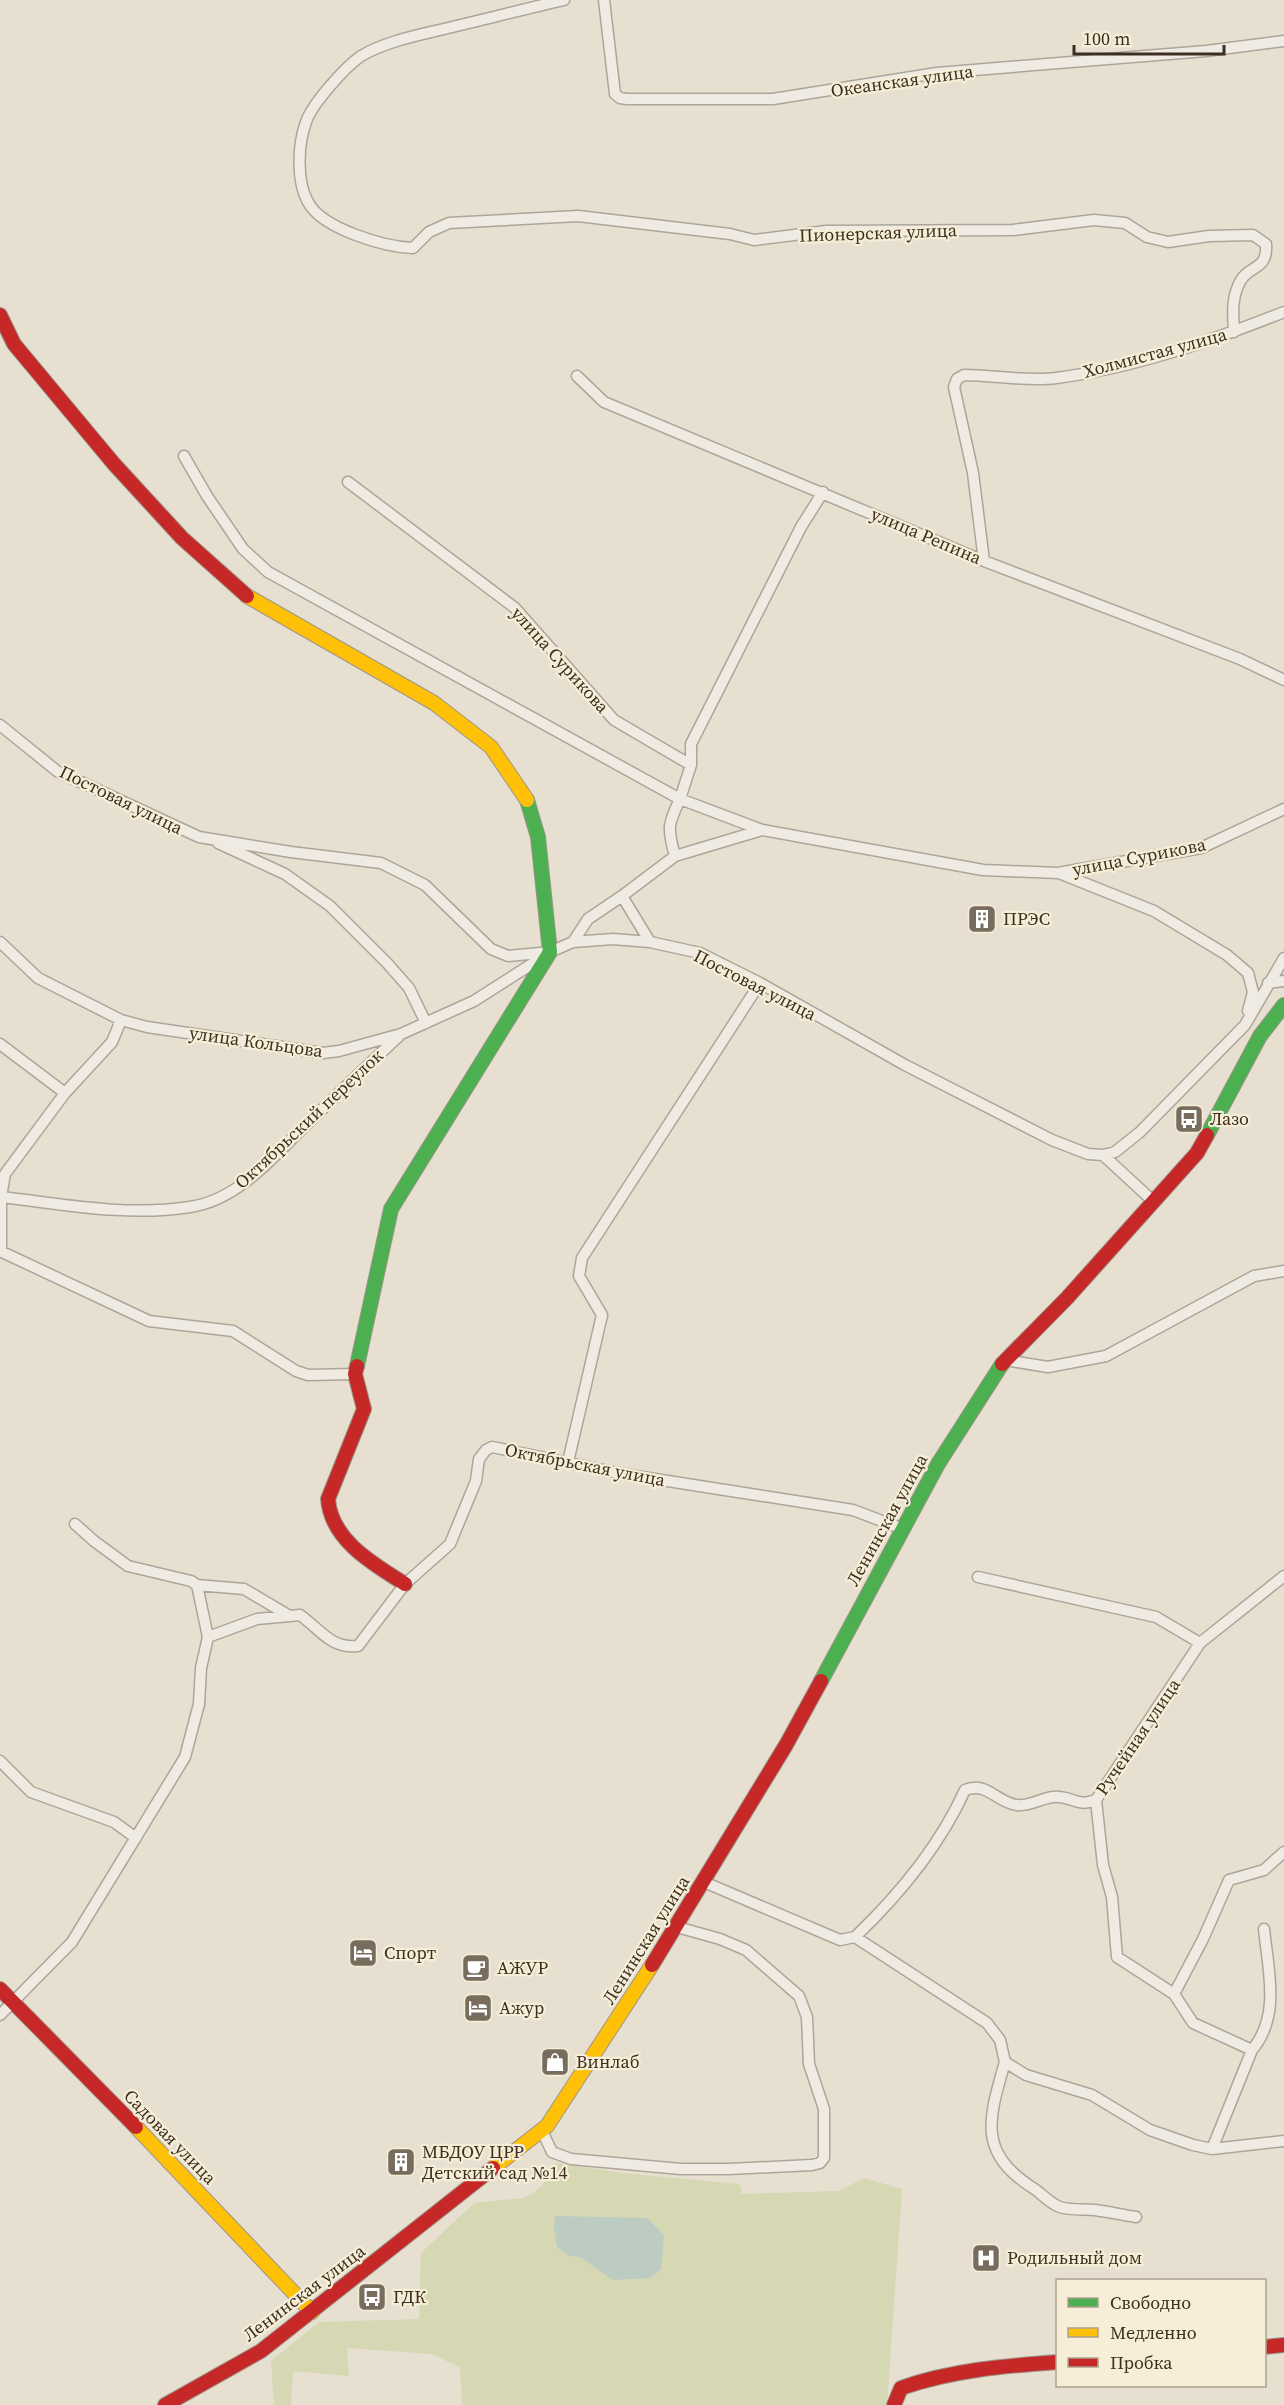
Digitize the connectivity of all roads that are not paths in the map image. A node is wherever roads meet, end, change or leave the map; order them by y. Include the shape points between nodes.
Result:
1 (564, 0) edge
2 (604, 0) edge
3 (1284, 41) edge
4 (1284, 312) edge
5 (0, 315) edge
6 (1234, 332) junction
7 (577, 376) dead end
8 (184, 456) dead end
9 (348, 482) dead end
10 (823, 492) junction
11 (984, 561) junction
12 (1284, 680) edge
13 (0, 725) edge
14 (691, 765) junction
15 (680, 799) junction
16 (1284, 809) edge
17 (762, 831) junction
18 (218, 840) junction
19 (675, 856) junction
20 (1058, 873) junction
21 (622, 896) junction
22 (0, 942) edge
23 (573, 942) junction
24 (650, 942) junction
25 (550, 952) junction
26 (1284, 958) edge
27 (1284, 981) edge
28 (760, 982) junction
29 (1268, 983) junction
30 (1284, 1005) edge
31 (121, 1020) junction
32 (426, 1023) junction
33 (1245, 1025) junction
34 (401, 1034) junction
35 (1260, 1036) junction
36 (0, 1044) edge
37 (64, 1093) junction
38 (1102, 1155) junction
39 (1, 1197) edge
40 (1154, 1202) junction
41 (1, 1251) edge
42 (1284, 1271) edge
43 (1005, 1360) junction
44 (355, 1374) junction
45 (568, 1462) junction
46 (75, 1524) dead end
47 (903, 1529) junction
48 (1284, 1576) edge
49 (978, 1577) dead end
50 (405, 1584) junction
51 (197, 1585) junction
52 (288, 1615) junction
53 (208, 1637) junction
54 (1200, 1642) junction
55 (0, 1761) edge
56 (1096, 1800) junction
57 (136, 1838) junction
58 (1284, 1852) edge
59 (704, 1882) junction
60 (676, 1927) junction
61 (1264, 1929) dead end
62 (855, 1937) junction
63 (0, 1989) edge
64 (1174, 1994) junction
65 (14, 2003) junction
66 (0, 2015) edge
67 (1252, 2050) junction
68 (1005, 2062) junction
69 (542, 2131) junction
70 (1284, 2141) edge
71 (1212, 2149) junction
72 (1136, 2217) dead end
73 (312, 2312) junction
74 (1284, 2345) edge
75 (1266, 2347) edge
76 (1056, 2362) edge
77 (165, 2405) edge
78 (894, 2405) edge

1 - 6 street, Пионерская улица via 406,38 362,56 338,75 306,120 300,183 308,204 333,225 395,248 413,248 429,232 449,224 578,216 754,240 826,231 1012,230 1094,220 1125,223 1147,237 1168,242 1253,235 1266,244 1267,253 1260,266 1242,279 1233,303
2 - 3 street, Океанская улица via 615,94 627,99 773,99 937,73
4 - 6 street, Холмистая улица
5 - 25 street via 14,344 114,464 182,538 241,592 434,703 491,747 528,801 538,837
6 - 11 street, Холмистая улица via 1127,364 1053,379 964,375 957,379 954,387 973,473
7 - 10 street, улица Репина via 604,402
8 - 15 street via 243,549 268,572
9 - 14 street, улица Сурикова via 515,608 614,720
10 - 11 street, улица Репина
10 - 14 street via 801,527 691,744
11 - 12 street, улица Репина via 1240,659
13 - 18 street, Постовая улица via 57,771 200,837
14 - 15 street
15 - 17 street
15 - 19 street via 669,821
16 - 20 street, улица Сурикова via 1201,848
17 - 19 street
17 - 20 street, улица Сурикова via 983,870
18 - 25 street, Постовая улица via 381,863 425,885 491,949 508,956
18 - 32 street, Постовая улица via 221,846 285,874 330,906 409,988
19 - 21 street
20 - 33 street, улица Сурикова via 1154,911 1227,955 1248,973 1253,992
21 - 23 street via 588,919
21 - 24 street
22 - 31 street, улица Кольцова via 38,978
23 - 24 street, Постовая улица
23 - 25 street, Постовая улица
24 - 28 street, Постовая улица via 700,953
25 - 32 street, улица Кольцова via 474,1001
25 - 44 street via 391,1209
26 - 29 street
27 - 29 street
28 - 38 street, Постовая улица via 905,1065 1052,1140 1088,1154
28 - 45 street via 582,1258 579,1276 602,1316
29 - 33 street
30 - 35 street, Ленинская улица
31 - 34 street, улица Кольцова via 323,1053
31 - 37 street via 112,1042
32 - 34 street, улица Кольцова
33 - 35 street
33 - 38 street via 1140,1132 1116,1152
34 - 39 street, Октябрьский переулок via 249,1179 219,1199 192,1207 96,1210
35 - 40 street, Ленинская улица via 1197,1154
36 - 37 street
37 - 39 street via 5,1174
38 - 40 street
39 - 41 street
40 - 43 street, Ленинская улица via 1067,1299
41 - 44 street via 149,1321 233,1331 308,1375
42 - 43 street via 1254,1276 1106,1356 1048,1367
43 - 47 street, Ленинская улица via 938,1464
44 - 50 street via 364,1409 326,1510 343,1536 380,1569
45 - 47 street, Октябрьская улица via 853,1509
45 - 50 street, Октябрьская улица via 492,1447 486,1450 479,1459 476,1481 450,1545
46 - 51 street via 128,1566
47 - 59 street, Ленинская улица via 786,1745
48 - 54 street, Ручейная улица
49 - 54 street via 1156,1617
50 - 52 street, Октябрьская улица via 358,1646 337,1645 300,1615
51 - 52 street via 244,1589
51 - 53 street
52 - 53 street via 257,1619
53 - 57 street via 199,1704 185,1757
54 - 56 street, Ручейная улица
55 - 57 street via 31,1792 114,1822
56 - 62 street, Ручейная улица via 1078,1803 1058,1796 1021,1805 1008,1803 981,1787 965,1790 915,1869
56 - 64 street via 1117,1957
57 - 65 street via 72,1942
58 - 64 street via 1264,1870 1229,1880
59 - 60 street, Ленинская улица
59 - 62 street via 840,1940
60 - 69 street, Ленинская улица
60 - 69 street via 746,1950 799,1996 807,2017 809,2064 824,2109 824,2158 812,2165 729,2169 681,2169 571,2159 552,2152
61 - 67 street via 1271,1996 1267,2025
62 - 68 street via 987,2023 1000,2040
63 - 65 street, Садовая улица
64 - 67 street via 1193,2023
65 - 66 street
65 - 73 street, Садовая улица
67 - 71 street
68 - 71 street via 1026,2075 1092,2095 1150,2130
68 - 72 street via 992,2123 994,2148 1001,2161 1019,2180 1060,2208
69 - 73 street, Ленинская улица
70 - 71 street
73 - 77 street, Ленинская улица via 261,2351
74 - 75 street
76 - 78 street via 921,2380 901,2388

